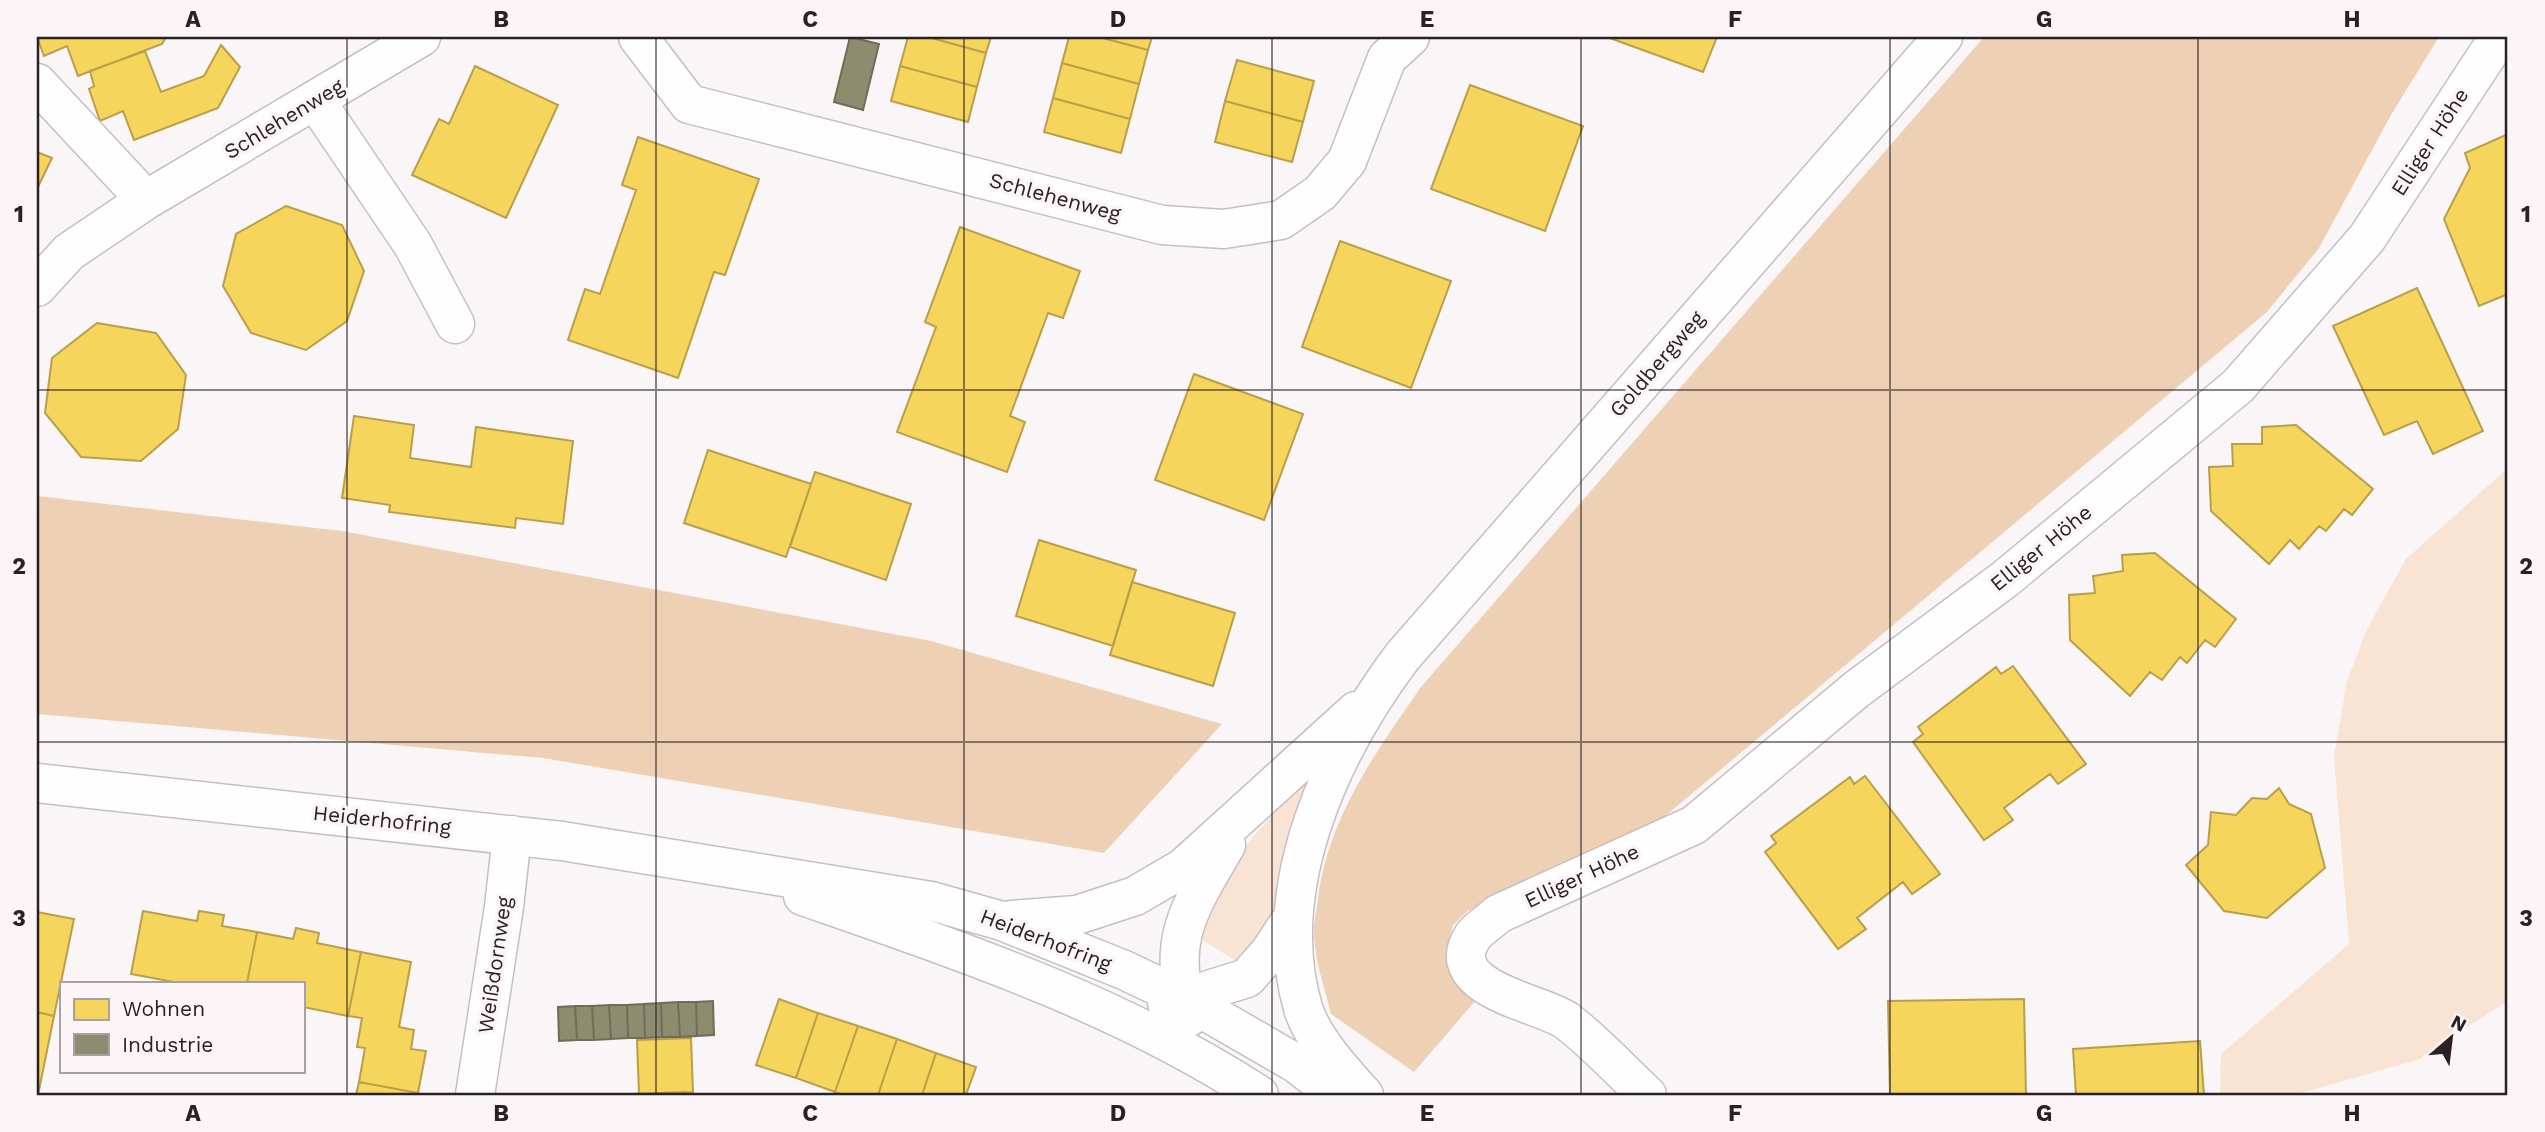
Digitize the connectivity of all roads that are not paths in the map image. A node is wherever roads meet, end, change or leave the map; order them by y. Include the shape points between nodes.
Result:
1 (421, 37) edge
2 (638, 37) edge
3 (1410, 37) edge
4 (1943, 37) edge
5 (2499, 37) edge
6 (37, 83) edge
7 (315, 100) junction
8 (146, 201) junction
9 (37, 287) edge
10 (456, 324) dead end
11 (1375, 693) junction
12 (37, 783) edge
13 (1245, 813) junction
14 (512, 835) junction
15 (725, 869) junction
16 (1293, 917) junction
17 (1002, 921) junction
18 (1183, 998) junction
19 (1122, 1018) junction
20 (1202, 1058) junction
21 (475, 1095) edge
22 (1259, 1095) edge
23 (1337, 1095) edge
24 (1364, 1095) edge
25 (1647, 1095) edge

1 - 7 street, Schlehenweg
2 - 3 street, Schlehenweg via 689,104 1162,225 1224,229 1281,220 1320,193 1347,161 1387,58
4 - 11 street, Goldbergweg
5 - 25 street, Elliger Höhe via 2367,238 2238,386 2005,579 1857,689 1694,825 1498,914 1473,936 1470,970 1494,991 1565,1020
6 - 8 street
7 - 8 street, Schlehenweg
7 - 10 street via 413,245
8 - 9 street, Schlehenweg via 69,252
11 - 13 street, Goldbergweg
11 - 16 street, Goldbergweg via 1325,792 1307,841
12 - 14 street, Heiderhofring
13 - 17 street, Goldbergweg via 1183,868 1135,897 1077,915
13 - 18 street, Goldbergweg via 1191,905 1179,938
14 - 15 street, Heiderhofring
14 - 21 street, Weißdornweg
15 - 17 street, Heiderhofring via 895,894
15 - 19 street, Heiderhofring via 1040,981
16 - 18 street, Goldbergweg via 1247,978
16 - 24 street, Goldbergweg via 1304,1010 1334,1061
17 - 18 street, Heiderhofring
18 - 19 street, Goldbergweg
18 - 20 street, Goldbergweg
18 - 23 street, Heiderhofring via 1297,1065
19 - 20 street, Heiderhofring
20 - 22 street, Heiderhofring

